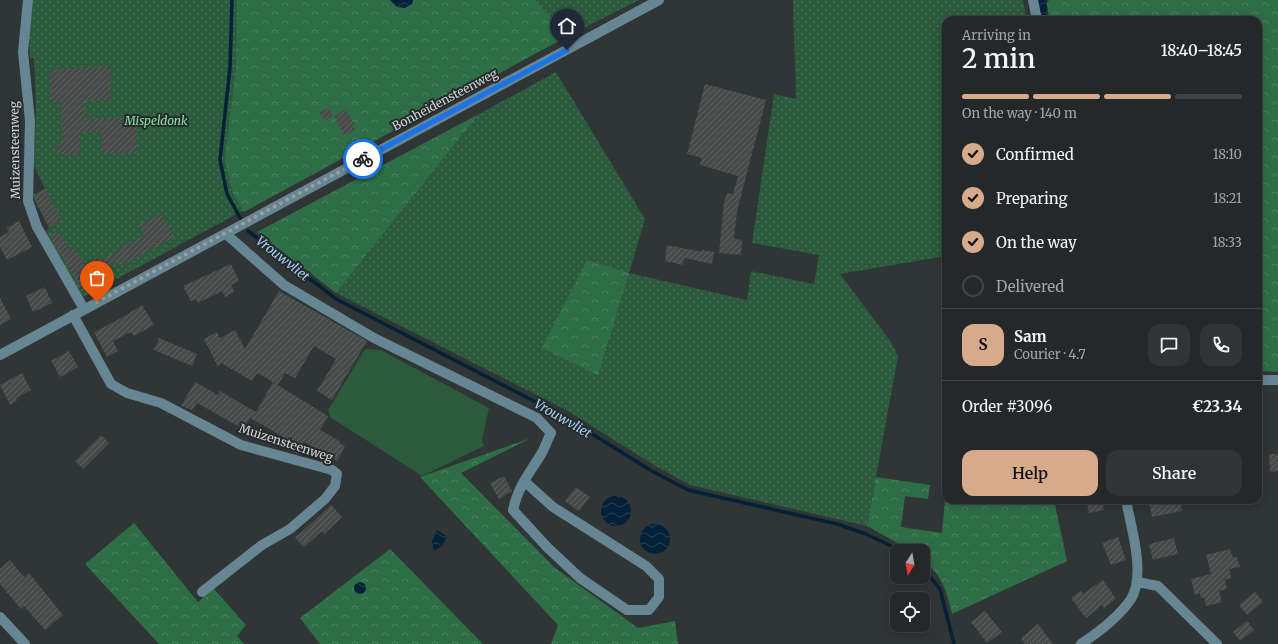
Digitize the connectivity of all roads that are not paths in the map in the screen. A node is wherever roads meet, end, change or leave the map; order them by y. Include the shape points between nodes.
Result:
1 (28, 0) edge
2 (659, 0) edge
3 (1033, 0) edge
4 (1035, 16) edge
5 (229, 232) junction
6 (84, 309) junction
7 (73, 315) junction
8 (0, 355) edge
9 (1262, 380) edge
10 (1278, 380) edge
11 (524, 481) junction
12 (1127, 504) edge
13 (1137, 582) junction
14 (202, 592) dead end
15 (0, 617) edge
16 (25, 644) edge
17 (1081, 644) edge
18 (1217, 644) edge

1 - 6 street, Muizensteenweg via 23,46 30,121 28,201 37,228
2 - 5 street, Bonheidensteenweg
3 - 4 street
5 - 6 street
5 - 11 street via 284,285 374,338 537,418 551,433 541,456
6 - 7 street
7 - 8 street
7 - 14 street, Muizensteenweg via 111,384 127,393 161,403 241,445 332,470 337,474 335,486 325,499 290,529 262,545
9 - 10 street
11 - 11 street via 516,494 513,510 547,547 580,578 627,610 649,610 659,597 659,578 646,566 553,506
12 - 13 street via 1138,566
13 - 17 street via 1132,598 1125,606 1105,626
13 - 18 street via 1158,586
15 - 16 street

